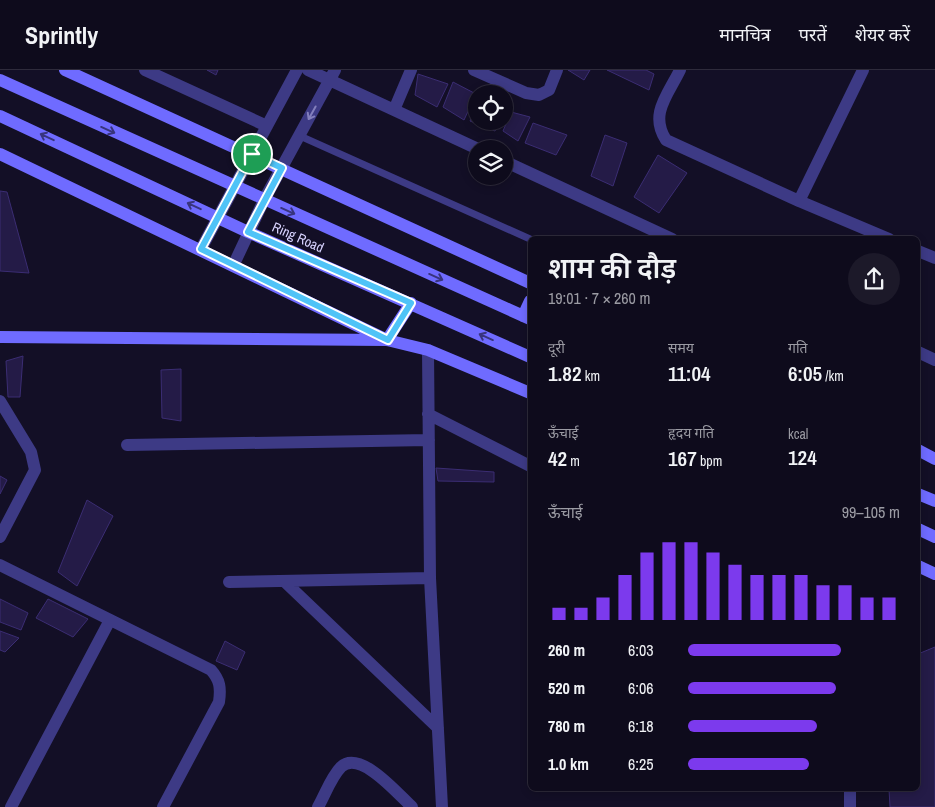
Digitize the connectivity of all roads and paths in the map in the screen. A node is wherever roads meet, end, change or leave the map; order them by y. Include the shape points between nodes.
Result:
1 (65, 70) edge
2 (145, 70) edge
3 (297, 70) edge
4 (308, 70) edge
5 (411, 70) edge
6 (474, 70) edge
7 (557, 70) edge
8 (680, 70) edge
9 (863, 70) edge
10 (333, 75) edge
11 (0, 80) edge
12 (394, 110) junction
13 (0, 116) edge
14 (267, 126) junction
15 (300, 136) junction
16 (468, 144) edge
17 (0, 154) edge
18 (252, 154) junction
19 (513, 165) edge
20 (282, 168) junction
21 (234, 187) junction
22 (264, 200) junction
23 (799, 201) junction
24 (217, 217) junction
25 (248, 232) junction
26 (666, 236) edge
27 (882, 236) edge
28 (528, 238) edge
29 (201, 249) junction
30 (920, 252) edge
31 (935, 258) edge
32 (234, 264) junction
33 (528, 282) edge
34 (411, 303) junction
35 (527, 318) edge
36 (0, 338) edge
37 (388, 340) junction
38 (428, 350) junction
39 (920, 353) edge
40 (528, 356) edge
41 (935, 360) edge
42 (528, 392) edge
43 (0, 401) edge
44 (428, 414) junction
45 (429, 440) junction
46 (127, 445) dead end
47 (920, 451) edge
48 (935, 459) edge
49 (528, 465) edge
50 (920, 495) edge
51 (935, 501) edge
52 (920, 530) edge
53 (0, 537) edge
54 (935, 537) edge
55 (0, 565) edge
56 (920, 567) edge
57 (935, 574) edge
58 (430, 578) junction
59 (284, 581) junction
60 (229, 582) dead end
61 (110, 620) junction
62 (438, 728) junction
63 (850, 791) edge
64 (11, 807) edge
65 (163, 807) edge
66 (318, 807) edge
67 (412, 807) edge
68 (442, 807) edge
69 (850, 807) edge

1 - 18 street
2 - 14 street
3 - 14 street
4 - 10 street
5 - 12 street
6 - 7 street via 526,93 539,95 549,90
8 - 23 street via 658,114 658,128 666,140
9 - 23 street
10 - 12 street
10 -> 15 street
11 -> 21 street, Ring Road
12 - 16 street
24 -> 13 street, Ring Road
14 - 18 street
15 - 20 street
15 - 28 lane
17 - 29 street
18 - 20 street
18 - 21 street
19 - 26 street
20 - 22 street
20 - 33 street
21 - 22 street, Ring Road
21 - 24 street
22 - 25 street
22 -> 35 street, Ring Road
23 - 27 street
24 - 25 street, Ring Road
24 - 29 street
25 - 32 street
25 - 34 street, Ring Road
29 - 32 street
30 - 31 street
32 - 37 street
34 - 37 street
40 -> 34 street, Ring Road
36 - 37 street
37 - 38 street
38 - 42 street
38 - 44 street
39 - 41 street
43 - 53 street via 31,452 35,470
44 - 45 street
44 - 49 street
45 - 46 street
45 - 58 street
47 - 48 street
50 - 51 street
52 - 54 street
55 - 61 street
56 - 57 street
58 - 59 street
58 - 62 street
59 - 60 street
59 - 62 street
61 - 64 street
61 - 65 street via 211,670 219,683 219,702
62 - 68 street
63 - 69 street
66 - 67 street via 341,767 357,761

